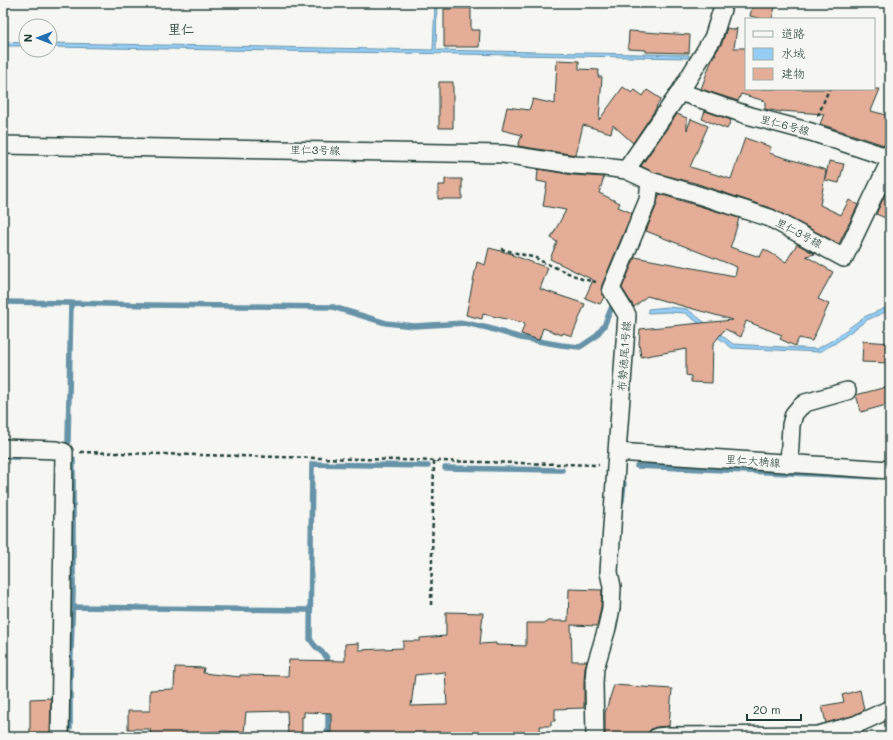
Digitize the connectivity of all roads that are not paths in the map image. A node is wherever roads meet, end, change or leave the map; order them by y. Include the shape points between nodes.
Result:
1 (724, 3) edge
2 (680, 92) junction
3 (3, 145) edge
4 (890, 160) edge
5 (626, 170) junction
6 (650, 181) junction
7 (847, 391) dead end
8 (3, 448) edge
9 (616, 459) junction
10 (789, 464) junction
11 (890, 470) edge
12 (890, 709) edge
13 (60, 737) edge
14 (595, 737) edge
15 (657, 737) edge

1 - 2 street via 713,38
2 - 4 street, 里仁6号線 via 747,115 811,132
2 - 5 street
3 - 5 street, 里仁3号線 via 503,154
4 - 6 street, 里仁3号線 via 844,258 770,218
5 - 6 street
6 - 9 street, 布勢徳尾1号線 via 648,200 611,289 627,314
7 - 10 street via 806,403 794,414
8 - 13 street via 64,452
9 - 10 street, 里仁大桷線
9 - 14 street, 布勢徳尾1号線 via 609,572 612,587 611,608 608,628 595,668
10 - 11 street, 里仁大桷線
12 - 15 street via 855,725 818,734

